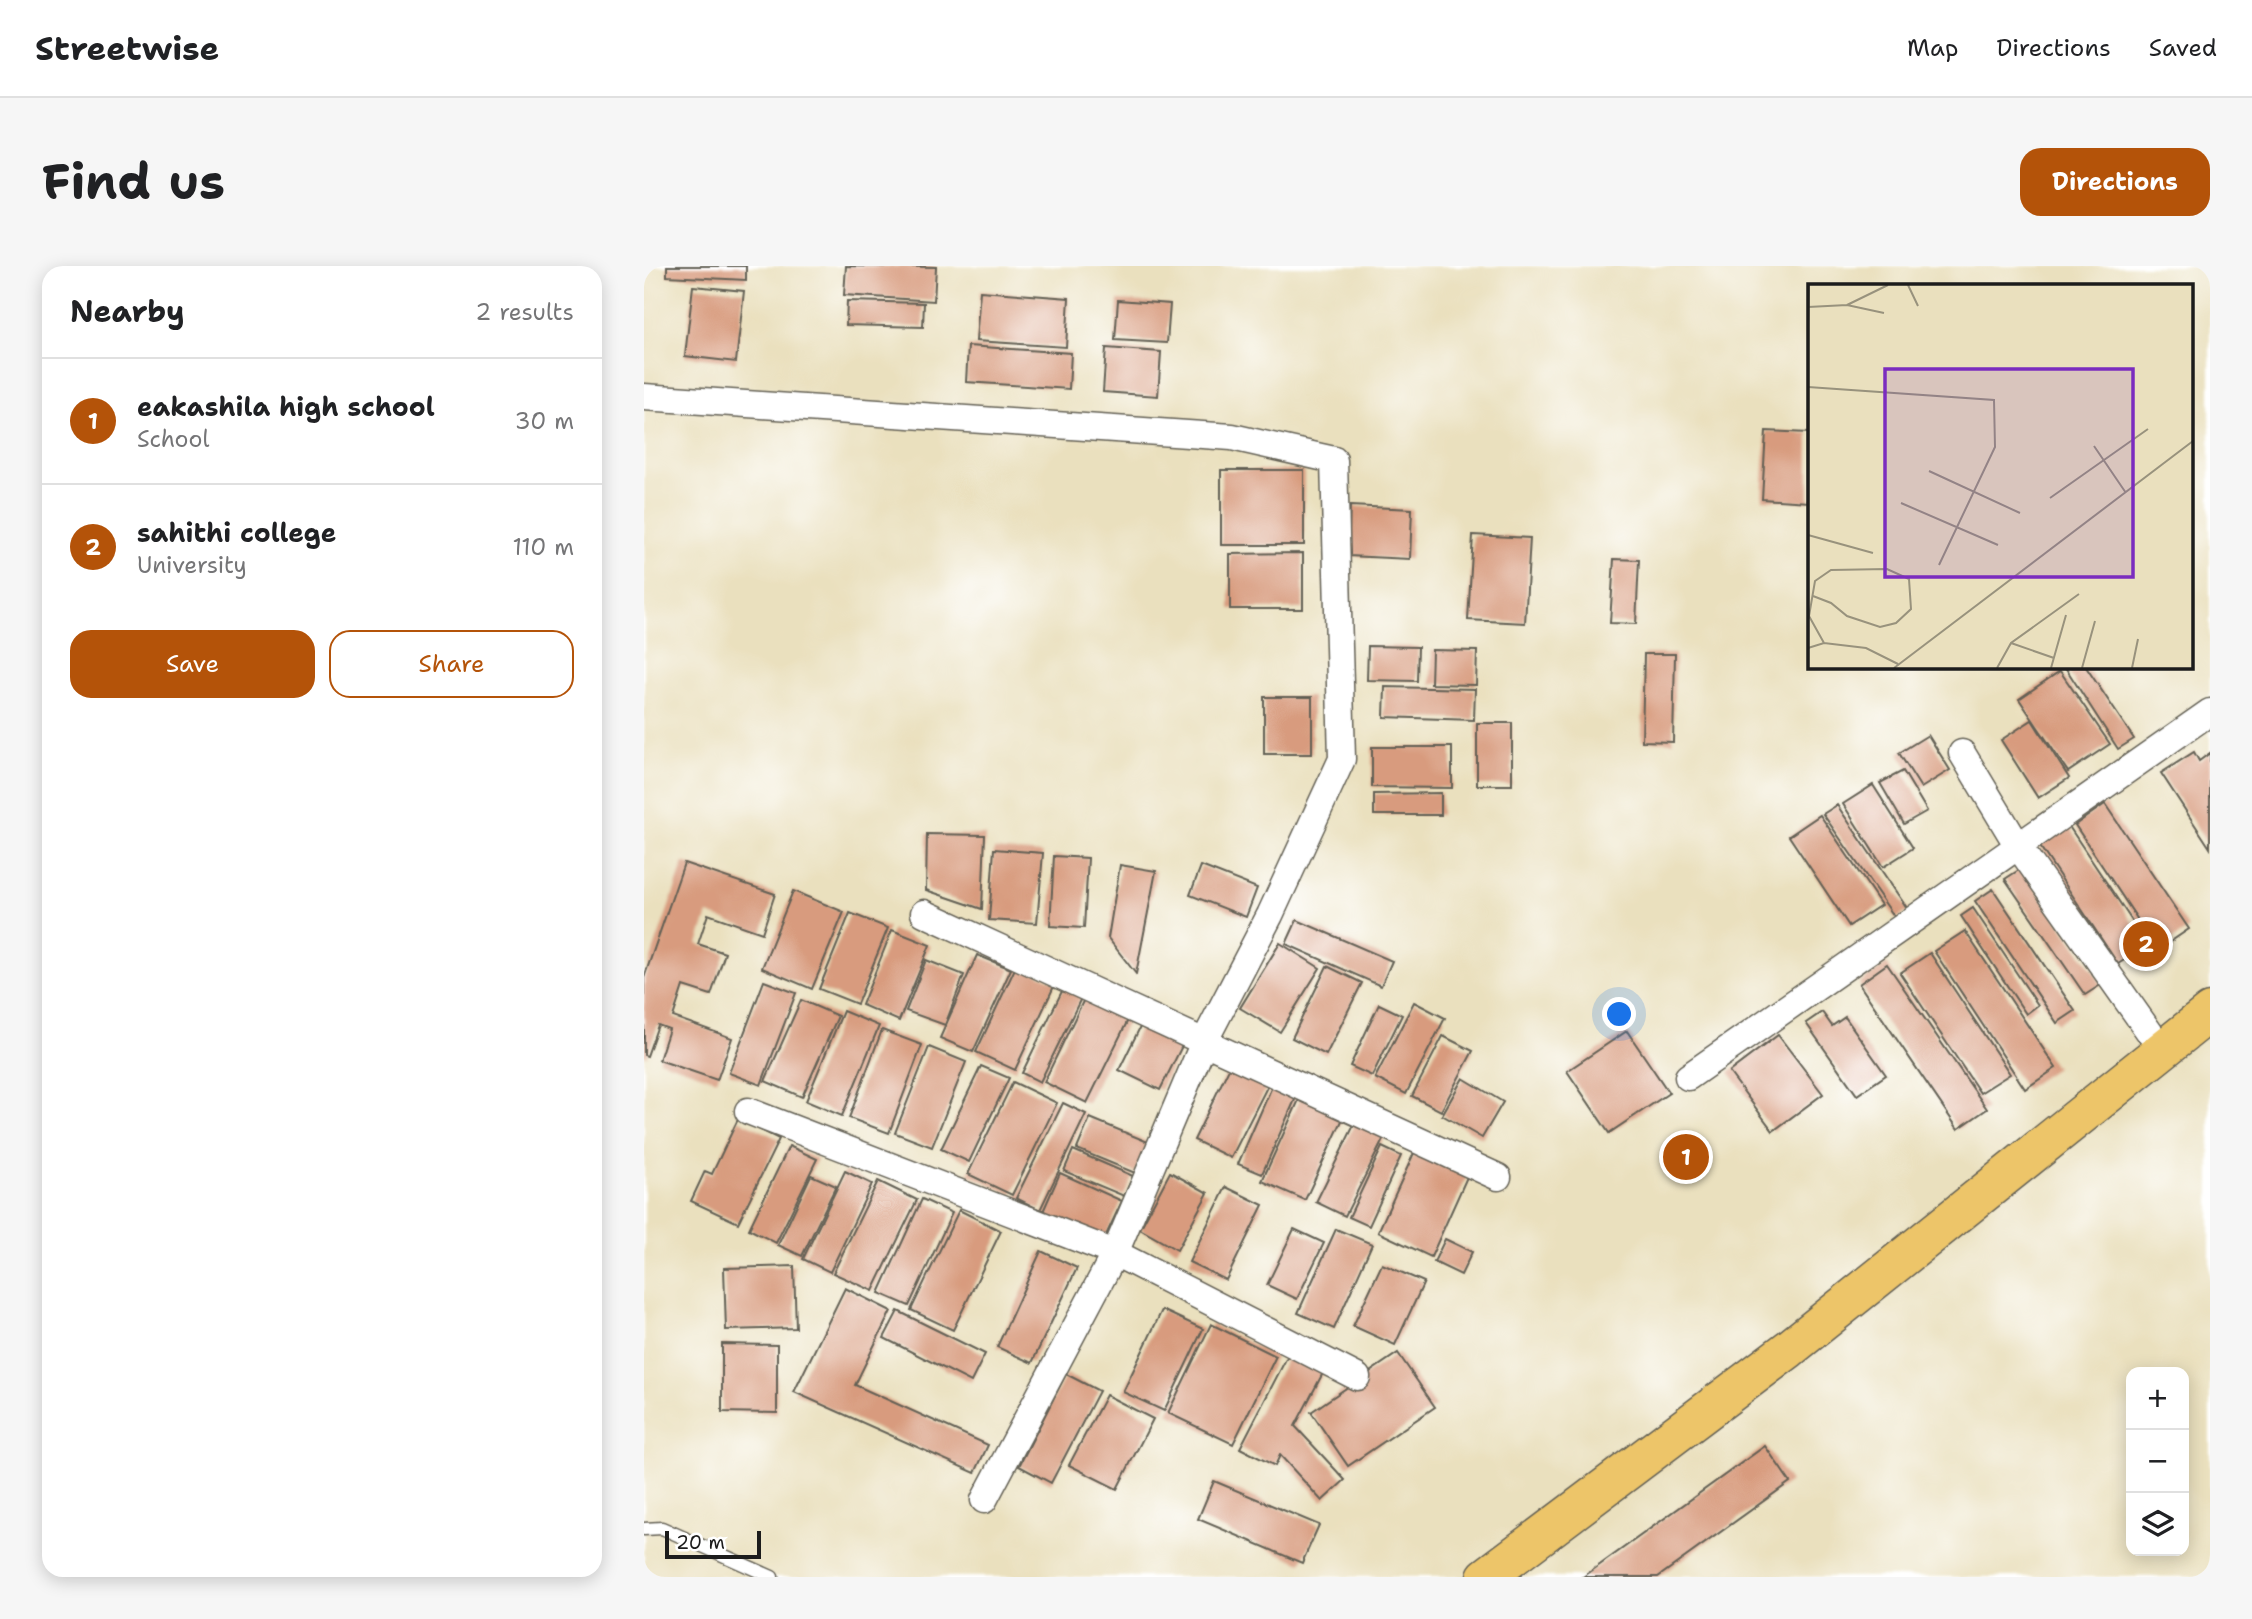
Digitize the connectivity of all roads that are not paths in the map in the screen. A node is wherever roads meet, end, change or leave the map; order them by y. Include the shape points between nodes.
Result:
1 (644, 397) edge
2 (2210, 712) edge
3 (1962, 753) dead end
4 (2018, 846) junction
5 (924, 913) dead end
6 (2210, 1012) edge
7 (1204, 1042) junction
8 (2162, 1050) junction
9 (1688, 1077) dead end
10 (748, 1111) dead end
11 (1498, 1177) dead end
12 (1115, 1253) junction
13 (1357, 1377) dead end
14 (984, 1500) dead end
15 (644, 1529) edge
16 (772, 1577) edge
17 (1486, 1577) edge

1 - 7 street via 1233,437 1334,460 1342,759 1270,915
2 - 4 street
3 - 4 street
4 - 8 street
4 - 9 street
5 - 7 street
6 - 8 main road
7 - 11 street
7 - 12 street
8 - 17 main road via 1789,1349
10 - 12 street
12 - 13 street
12 - 14 street
15 - 16 lane via 662,1528

